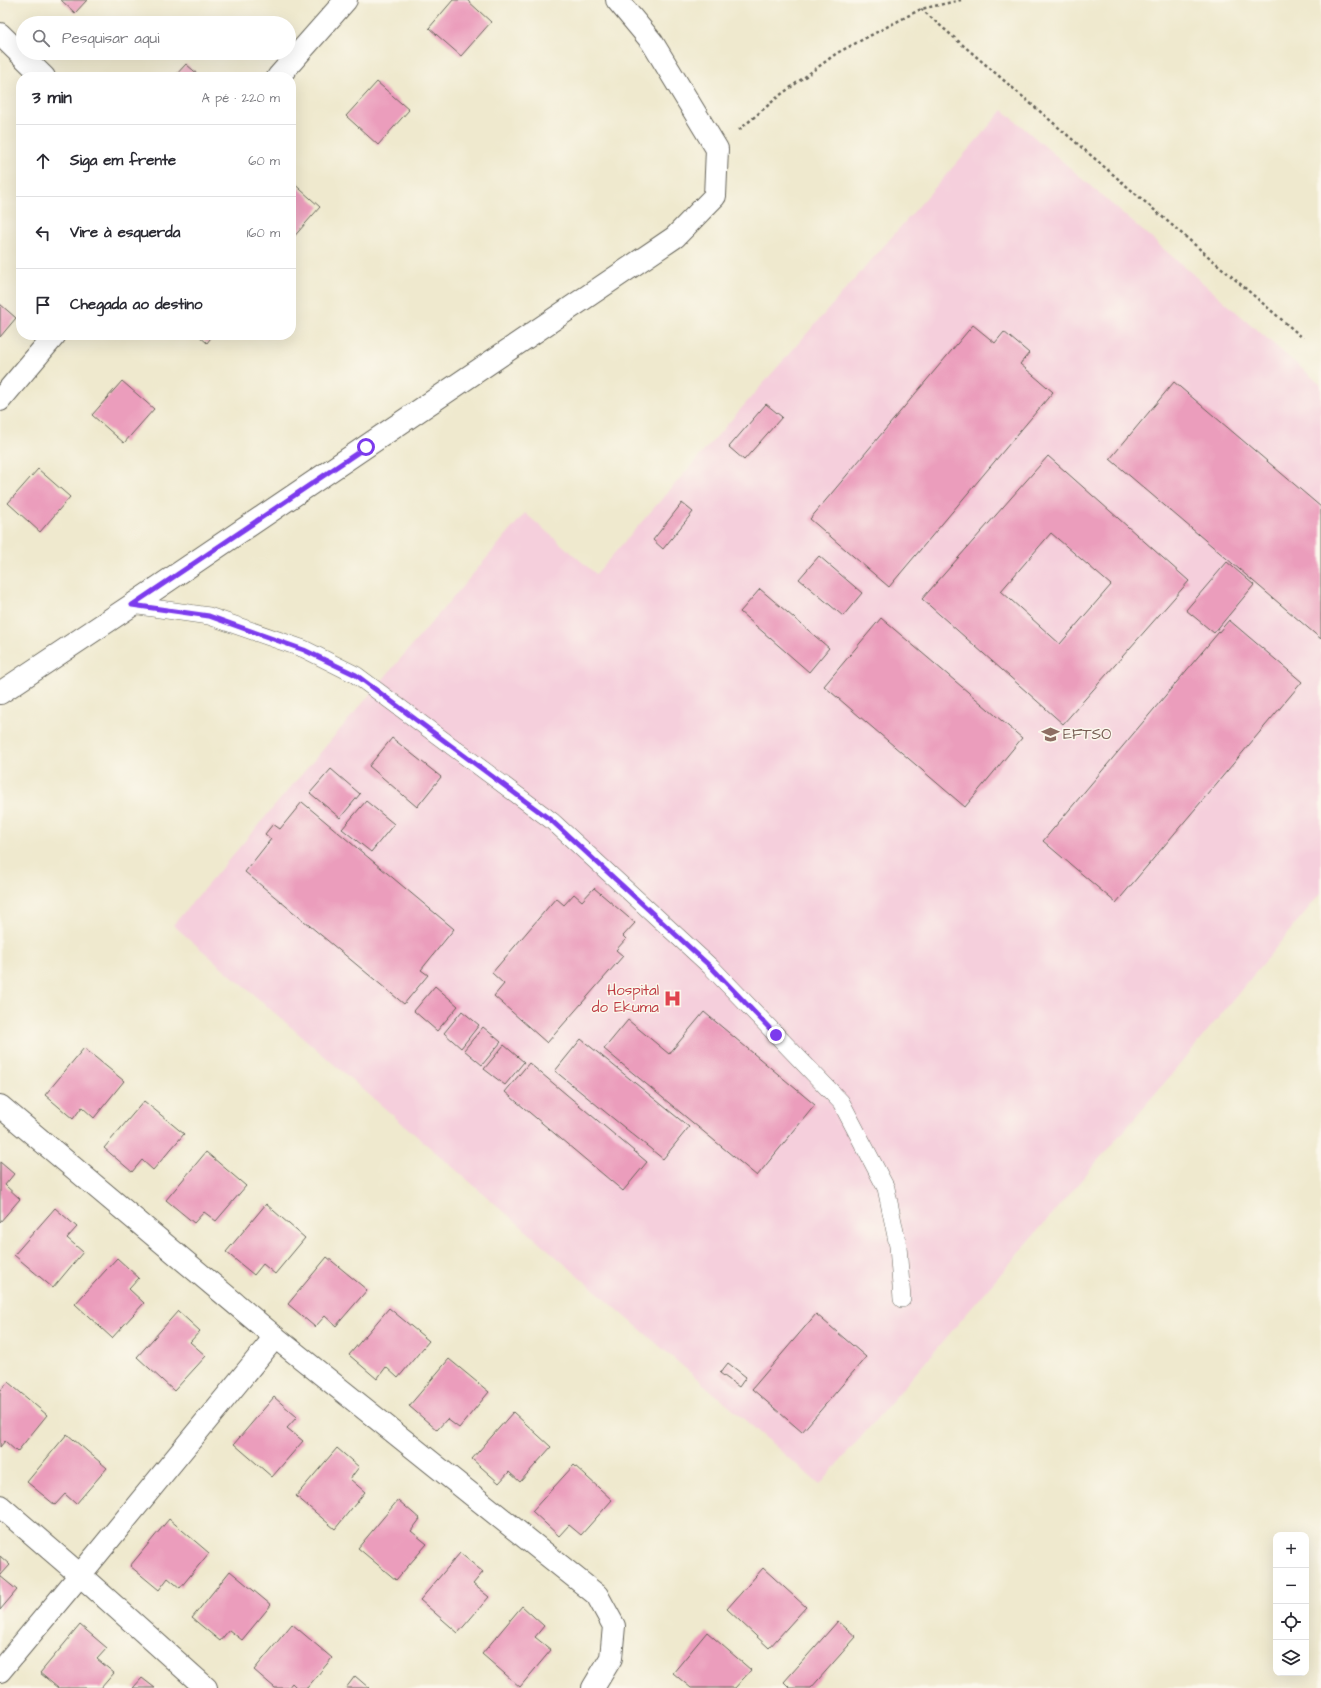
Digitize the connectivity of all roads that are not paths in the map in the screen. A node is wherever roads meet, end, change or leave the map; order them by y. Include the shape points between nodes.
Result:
1 (346, 0) edge
2 (617, 0) edge
3 (0, 34) edge
4 (16, 50) edge
5 (296, 57) edge
6 (27, 60) edge
7 (293, 60) edge
8 (39, 72) edge
9 (282, 72) edge
10 (51, 340) edge
11 (0, 400) edge
12 (132, 605) junction
13 (0, 693) edge
14 (0, 1106) edge
15 (902, 1299) dead end
16 (275, 1337) junction
17 (0, 1506) edge
18 (80, 1575) junction
19 (0, 1671) edge
20 (206, 1688) edge
21 (593, 1688) edge

1 - 5 street
2 - 12 street via 652,42 717,149 715,196 675,237
3 - 4 street
6 - 8 street
7 - 9 street
10 - 11 street
12 - 13 street
12 - 15 lane via 209,616 304,650 356,675 552,821 712,968 841,1102 886,1188 898,1246
14 - 16 street
16 - 18 street
16 - 21 street via 598,1596 614,1626 611,1658
17 - 18 street
18 - 19 street
18 - 20 street

